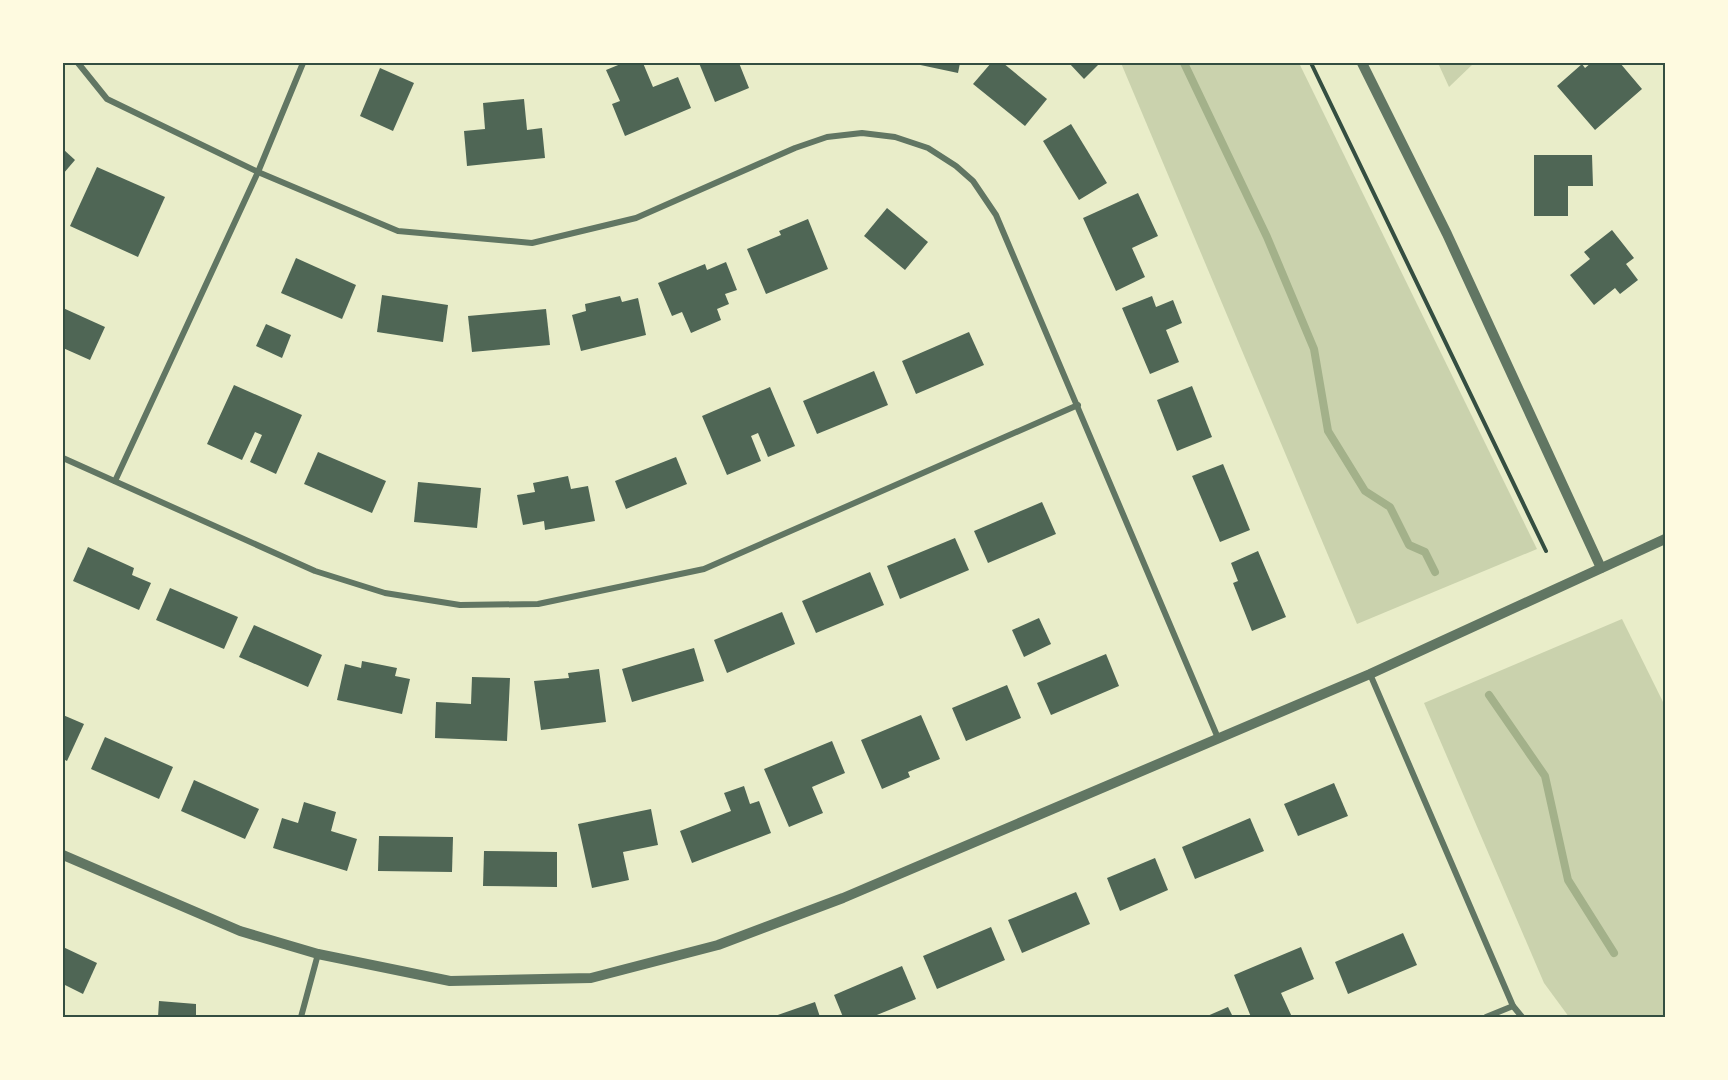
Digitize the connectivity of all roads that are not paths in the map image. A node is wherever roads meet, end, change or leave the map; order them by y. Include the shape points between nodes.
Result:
1 (78, 63) edge
2 (303, 63) edge
3 (1362, 63) edge
4 (258, 172) junction
5 (1078, 405) junction
6 (63, 458) edge
7 (115, 481) junction
8 (1665, 539) edge
9 (1601, 568) junction
10 (1370, 674) junction
11 (1218, 738) junction
12 (63, 855) edge
13 (318, 954) junction
14 (1513, 1005) junction
15 (301, 1017) edge
16 (1486, 1017) edge
17 (1522, 1017) edge

1 - 4 street via 107,99
2 - 4 street
3 - 9 street via 1447,234
4 - 5 street via 398,231 532,243 636,218 827,137 862,133 895,137 928,148 956,166 986,197 1013,249
4 - 7 street
5 - 7 street via 704,570 538,604 460,605 385,593 315,572
5 - 11 street
6 - 7 street
8 - 9 street
9 - 10 street
10 - 11 street
10 - 14 street
11 - 13 street via 843,898 718,945 591,978 450,981
12 - 13 street via 240,931
13 - 15 street
14 - 16 street
14 - 17 street

